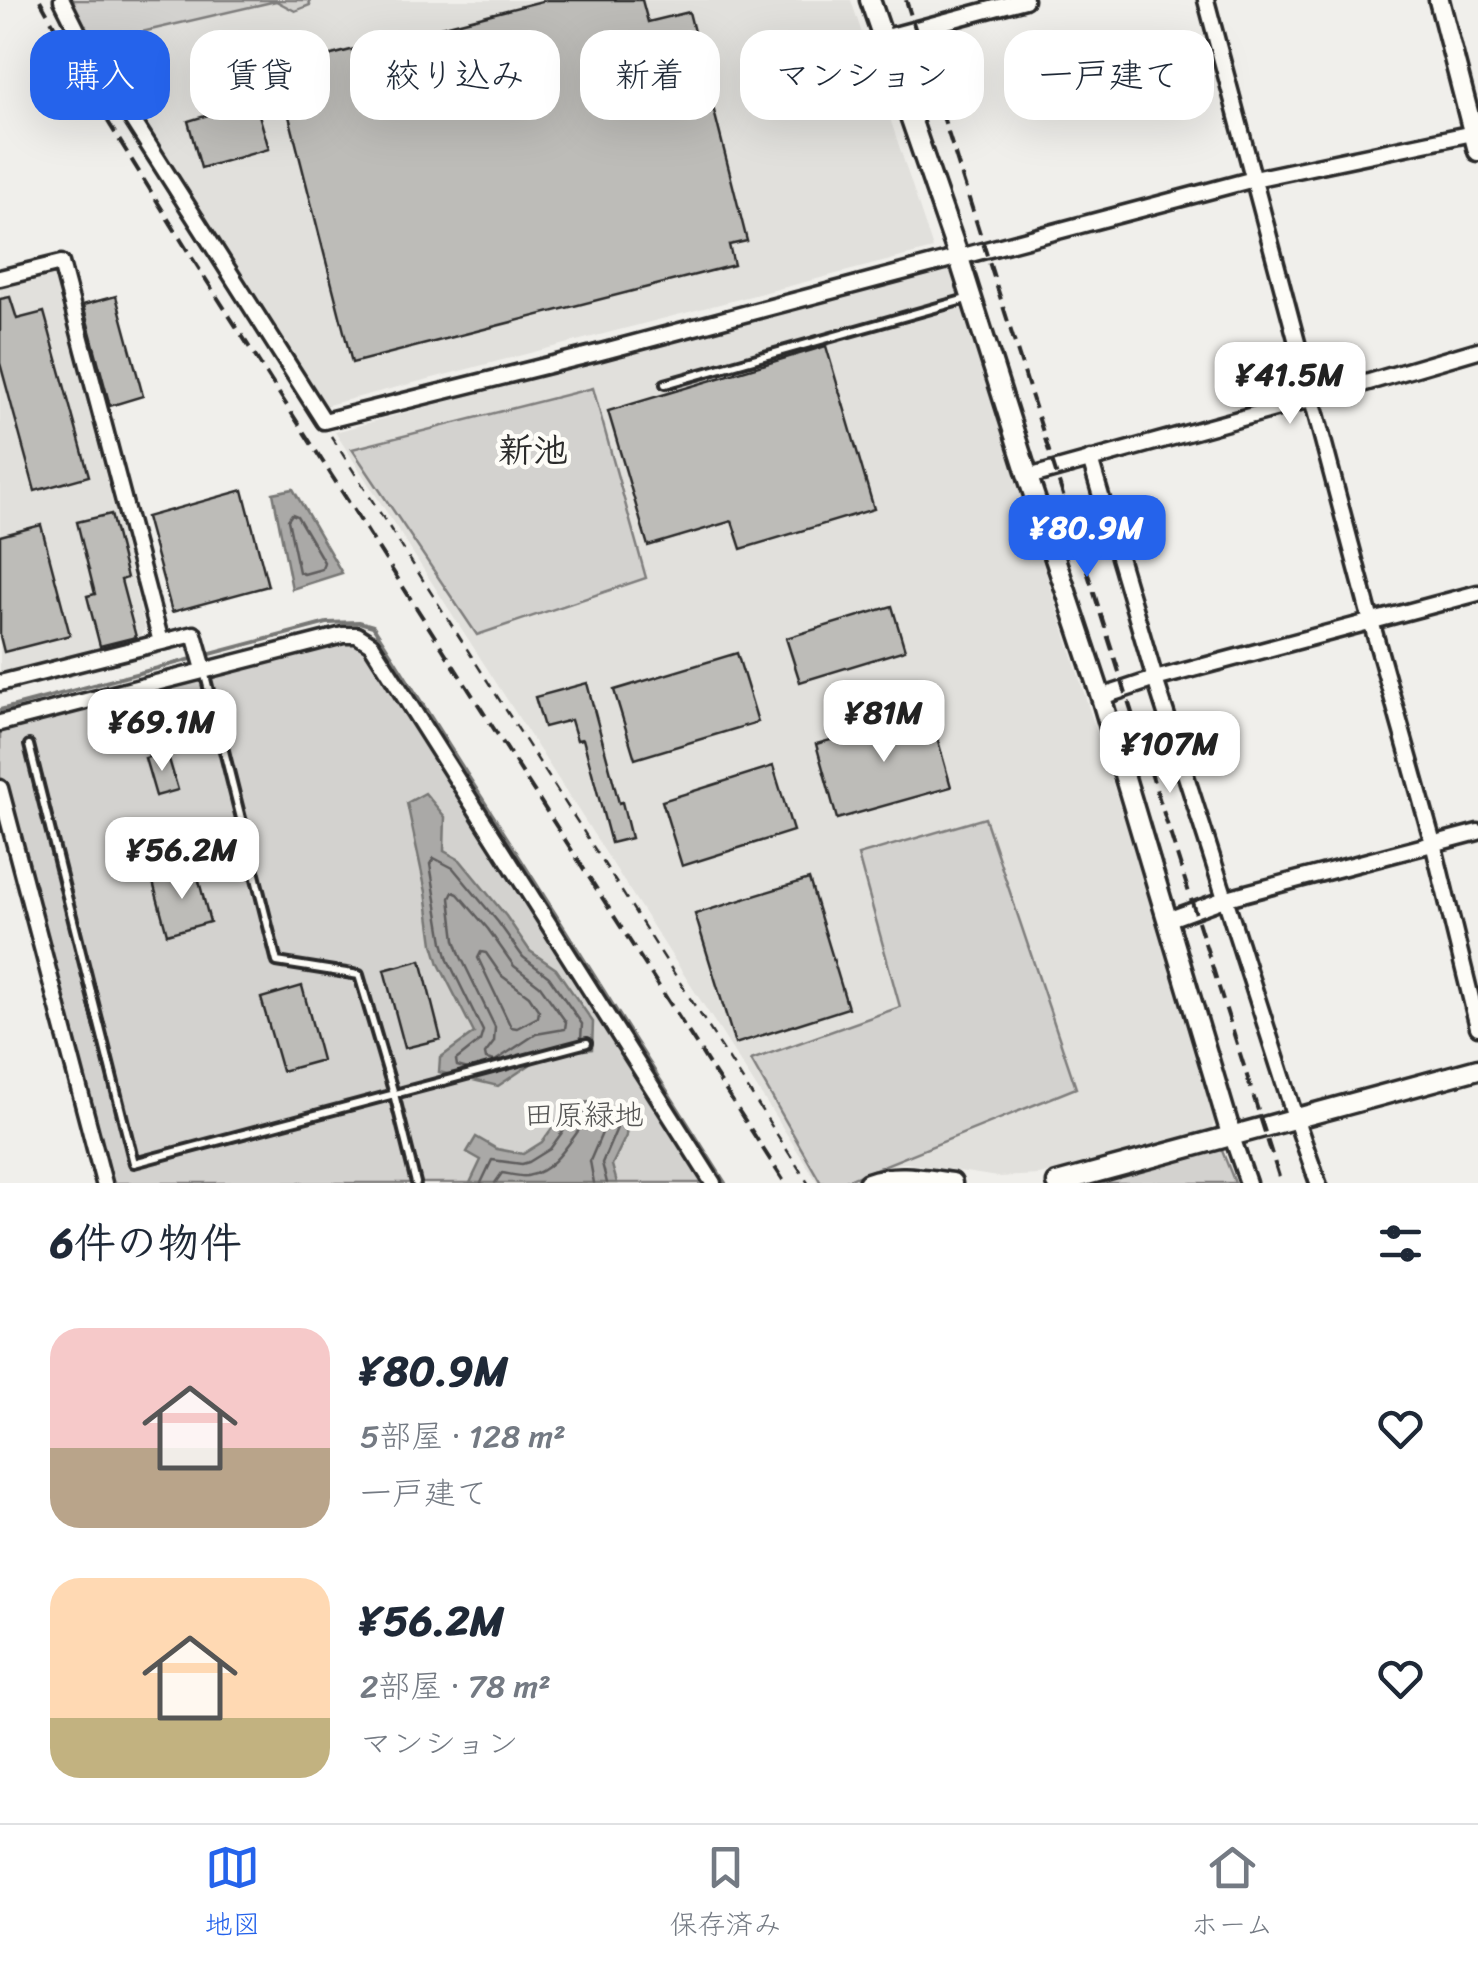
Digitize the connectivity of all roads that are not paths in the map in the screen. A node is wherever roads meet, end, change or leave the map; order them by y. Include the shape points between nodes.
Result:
1 (62, 0) edge
2 (870, 0) edge
3 (1025, 0) edge
4 (1206, 0) edge
5 (1439, 0) edge
6 (879, 30) edge
7 (912, 30) edge
8 (911, 120) edge
9 (1476, 139) edge
10 (1254, 179) junction
11 (960, 258) junction
12 (0, 278) edge
13 (972, 298) junction
14 (1478, 350) edge
15 (665, 384) dead end
16 (1312, 399) junction
17 (1090, 459) junction
18 (1028, 477) junction
19 (1478, 592) edge
20 (1371, 621) junction
21 (161, 642) junction
22 (204, 669) junction
23 (1155, 680) junction
24 (0, 684) edge
25 (1101, 697) junction
26 (0, 723) edge
27 (29, 744) dead end
28 (0, 788) edge
29 (1478, 832) edge
30 (1433, 843) junction
31 (1227, 898) junction
32 (1167, 920) junction
33 (1478, 1027) edge
34 (587, 1044) dead end
35 (1478, 1069) edge
36 (394, 1094) junction
37 (1295, 1117) junction
38 (1231, 1134) junction
39 (104, 1183) edge
40 (416, 1183) edge
41 (713, 1183) edge
42 (868, 1183) edge
43 (952, 1183) edge
44 (1057, 1183) edge
45 (1248, 1183) edge
46 (1318, 1183) edge

1 - 11 street via 82,42 324,421
2 - 6 street
3 - 7 street
4 - 10 street
5 - 9 street
8 - 11 street
9 - 10 street
10 - 11 street
10 - 16 street
11 - 13 street
12 - 21 street via 60,263
13 - 15 lane
13 - 18 street
14 - 16 street
16 - 17 street
16 - 20 street
17 - 18 street
17 - 23 street
18 - 25 street
19 - 20 street
20 - 23 street
20 - 30 street
21 - 22 street via 194,634
21 - 24 street
22 - 26 street
22 - 36 lane via 277,962 359,975
22 - 41 street via 344,635 371,644
23 - 25 street
23 - 31 street
25 - 32 street
27 - 36 lane via 134,1163
28 - 39 street
29 - 30 street
30 - 31 street
30 - 33 street
31 - 32 street
31 - 37 street
32 - 38 street
34 - 36 lane
35 - 37 street
36 - 40 lane
37 - 38 street
37 - 46 street
38 - 44 street
38 - 45 street
42 - 43 street via 907,1177

